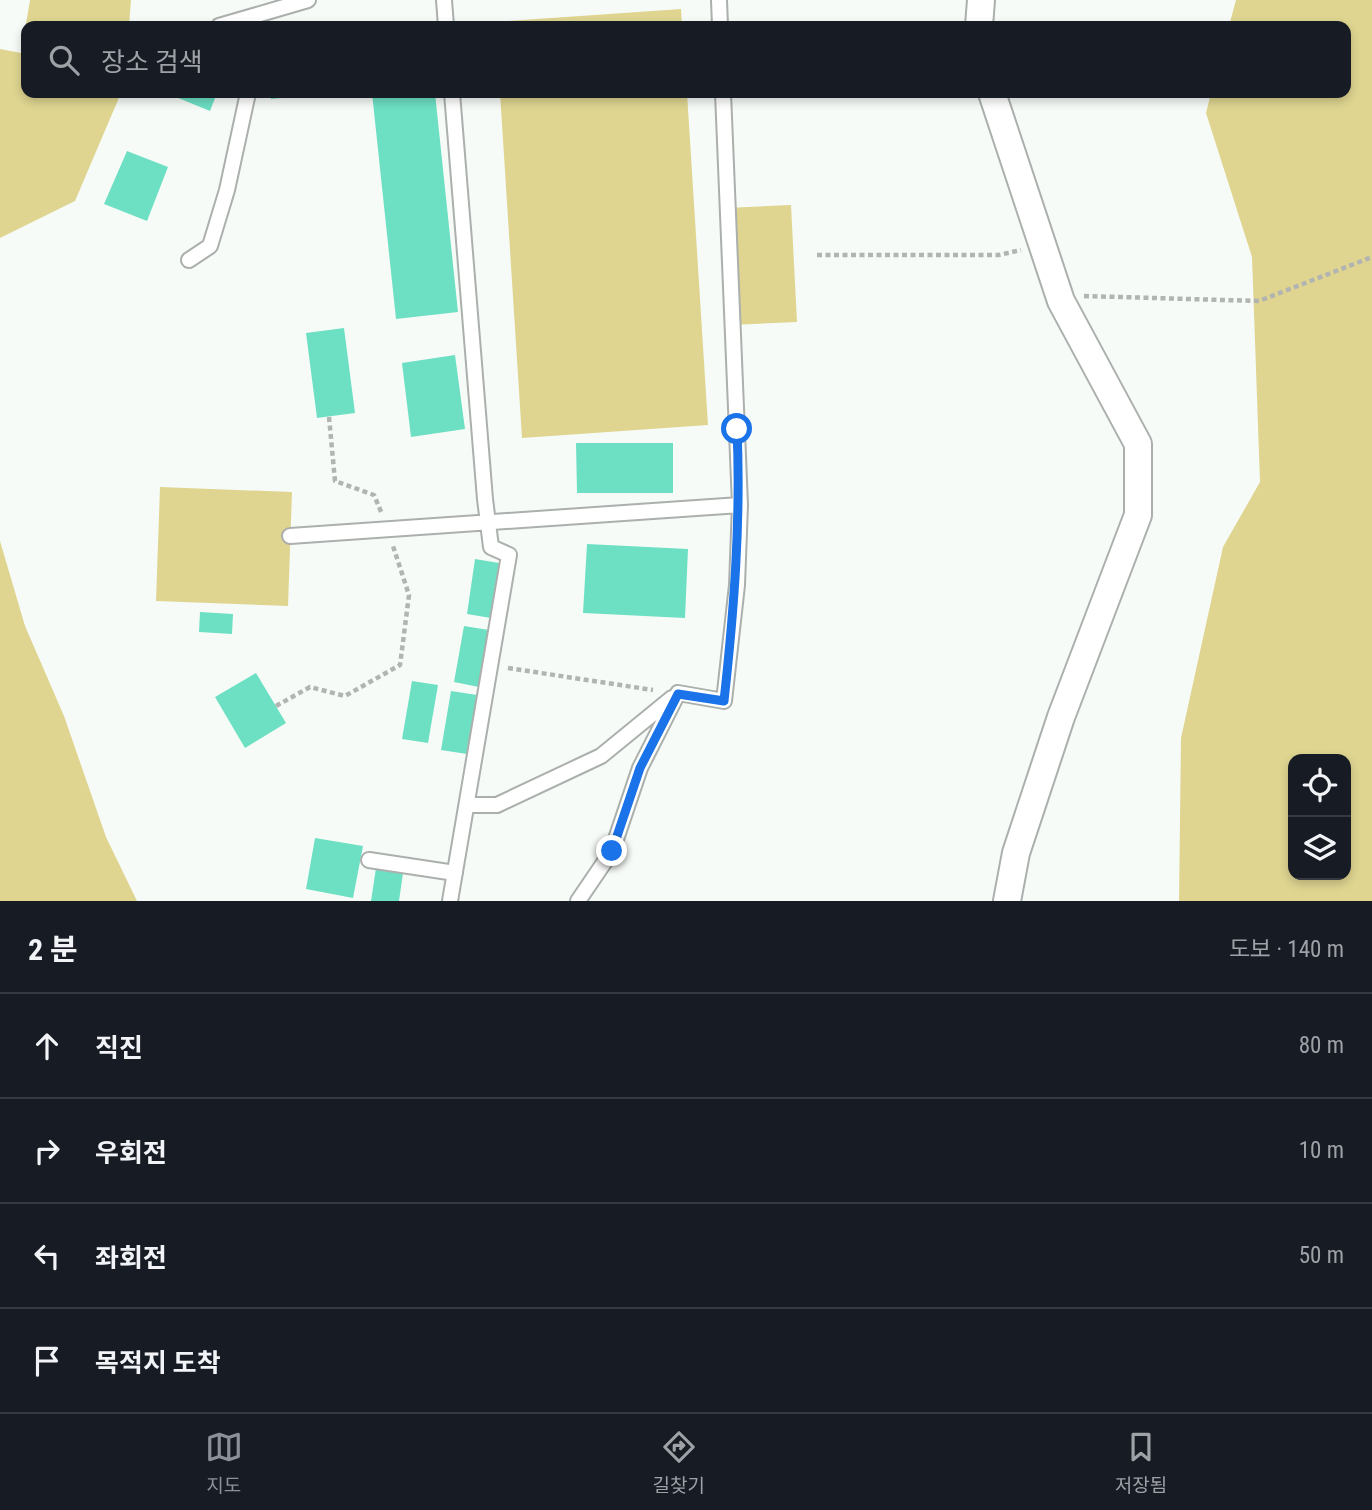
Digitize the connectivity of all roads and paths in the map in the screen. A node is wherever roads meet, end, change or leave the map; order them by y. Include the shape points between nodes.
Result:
1 (308, 0) edge
2 (444, 0) edge
3 (719, 0) edge
4 (981, 0) edge
5 (255, 20) edge
6 (446, 21) edge
7 (720, 21) edge
8 (979, 21) edge
9 (247, 98) edge
10 (452, 98) edge
11 (723, 98) edge
12 (994, 98) edge
13 (1043, 245) junction
14 (817, 255) dead end
15 (1372, 257) edge
16 (188, 260) dead end
17 (1058, 293) junction
18 (329, 416) dead end
19 (740, 505) junction
20 (488, 524) junction
21 (388, 530) junction
22 (290, 536) dead end
23 (508, 668) dead end
24 (678, 694) junction
25 (276, 706) dead end
26 (467, 805) junction
27 (369, 860) dead end
28 (455, 873) junction
29 (450, 901) edge
30 (578, 901) edge
31 (1007, 901) edge

1 - 5 lane
2 - 6 lane
3 - 7 lane
4 - 8 street
9 - 16 lane via 210,246
10 - 20 lane
11 - 19 lane
12 - 13 street
13 - 14 path via 999,255
13 - 17 street
15 - 17 path via 1259,301
17 - 31 street via 1138,444 1138,515 1057,729 1016,853
18 - 21 path via 335,481 374,495
19 - 20 lane
19 - 24 lane via 737,585 724,701
20 - 21 lane
20 - 26 lane via 491,547 509,555
21 - 22 lane
21 - 25 path via 410,595 400,665 345,696 310,687
23 - 24 path
24 - 26 lane via 601,756 497,805
24 - 30 lane via 640,768 612,851
26 - 28 lane
27 - 28 lane
28 - 29 lane

